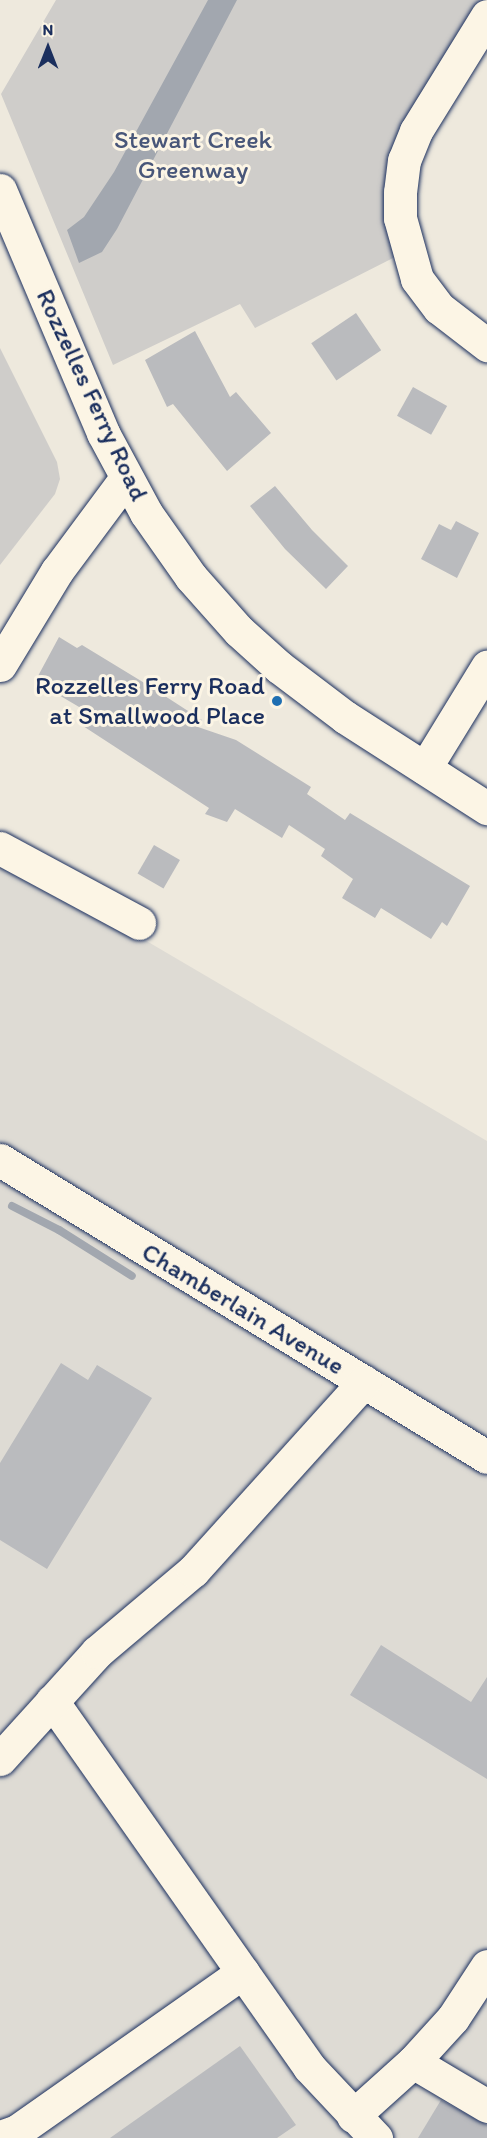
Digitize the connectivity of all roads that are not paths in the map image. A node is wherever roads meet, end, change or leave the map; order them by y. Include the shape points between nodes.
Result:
1 (487, 15) edge
2 (0, 190) edge
3 (487, 345) edge
4 (126, 478) junction
5 (0, 665) edge
6 (487, 667) edge
7 (425, 768) junction
8 (487, 808) edge
9 (0, 848) edge
10 (139, 923) dead end
11 (0, 1161) edge
12 (364, 1382) junction
13 (487, 1457) edge
14 (52, 1701) junction
15 (0, 1760) edge
16 (487, 1966) edge
17 (243, 1972) junction
18 (413, 2062) junction
19 (487, 2106) edge
20 (353, 2116) junction
21 (0, 2137) edge
22 (376, 2138) edge

1 - 3 street via 416,131 404,160 400,218 417,279 439,308
2 - 4 street, Rozzelles Ferry Road
4 - 5 street via 57,571
4 - 7 street, Rozzelles Ferry Road via 191,577 239,631 336,711
6 - 7 street
7 - 8 street, Rozzelles Ferry Road
9 - 10 street
11 - 12 street, Chamberlain Avenue
12 - 13 street, Chamberlain Avenue
12 - 14 street via 193,1571 98,1652
14 - 15 street
14 - 17 street
16 - 18 street via 453,2018
17 - 20 street via 309,2067
17 - 21 street via 16,2132
18 - 19 street
18 - 20 street
20 - 22 street

